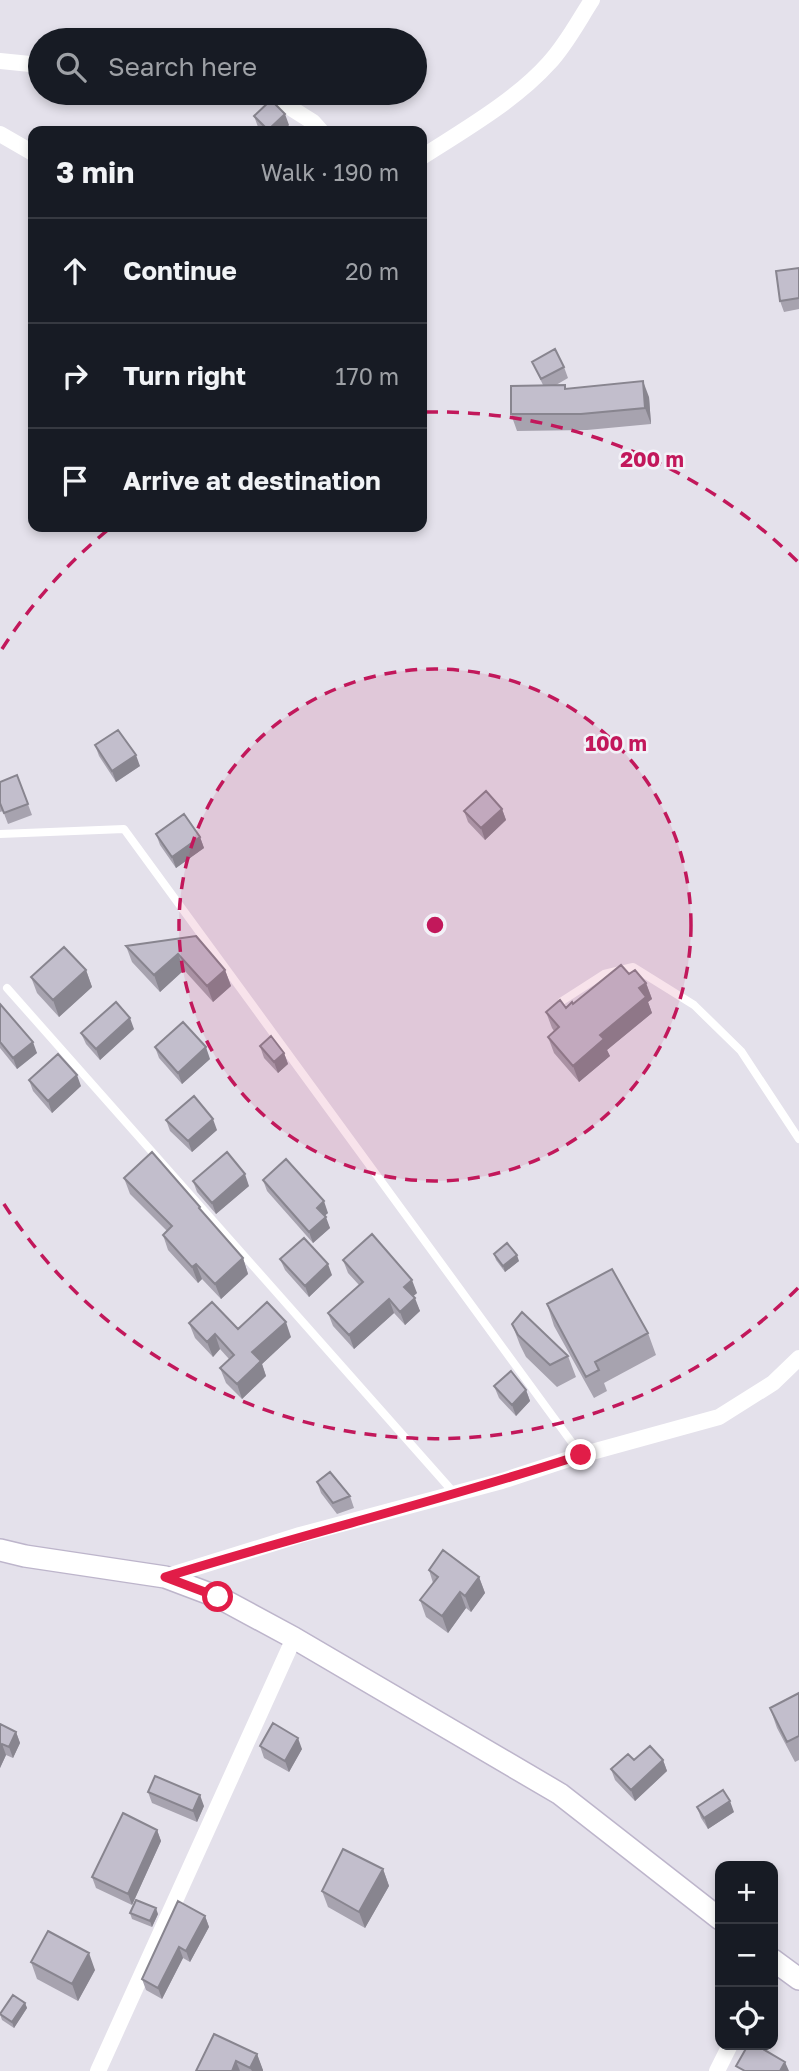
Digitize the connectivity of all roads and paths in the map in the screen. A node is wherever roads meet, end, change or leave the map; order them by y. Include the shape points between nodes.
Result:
1 (593, 0) edge
2 (0, 61) edge
3 (28, 64) edge
4 (286, 105) edge
5 (317, 126) edge
6 (0, 134) edge
7 (28, 150) edge
8 (427, 154) edge
9 (0, 834) edge
10 (7, 988) dead end
11 (562, 1001) edge
12 (799, 1139) edge
13 (799, 1358) edge
14 (581, 1455) junction
15 (455, 1493) junction
16 (0, 1550) edge
17 (165, 1577) junction
18 (293, 1638) junction
19 (715, 1915) edge
20 (778, 1964) edge
21 (799, 1979) edge
22 (728, 2050) edge
23 (98, 2071) edge
24 (717, 2071) edge

1 - 8 street via 550,62 504,101
2 - 3 street
4 - 5 street
6 - 7 street
9 - 14 lane via 124,829
10 - 15 lane
11 - 12 lane via 604,974 633,967 694,1005 741,1051
13 - 14 street via 773,1383 719,1417
14 - 15 street
15 - 17 street
16 - 17 street
17 - 18 street via 218,1597
18 - 19 street via 560,1794
18 - 23 street
20 - 21 street
22 - 24 street

